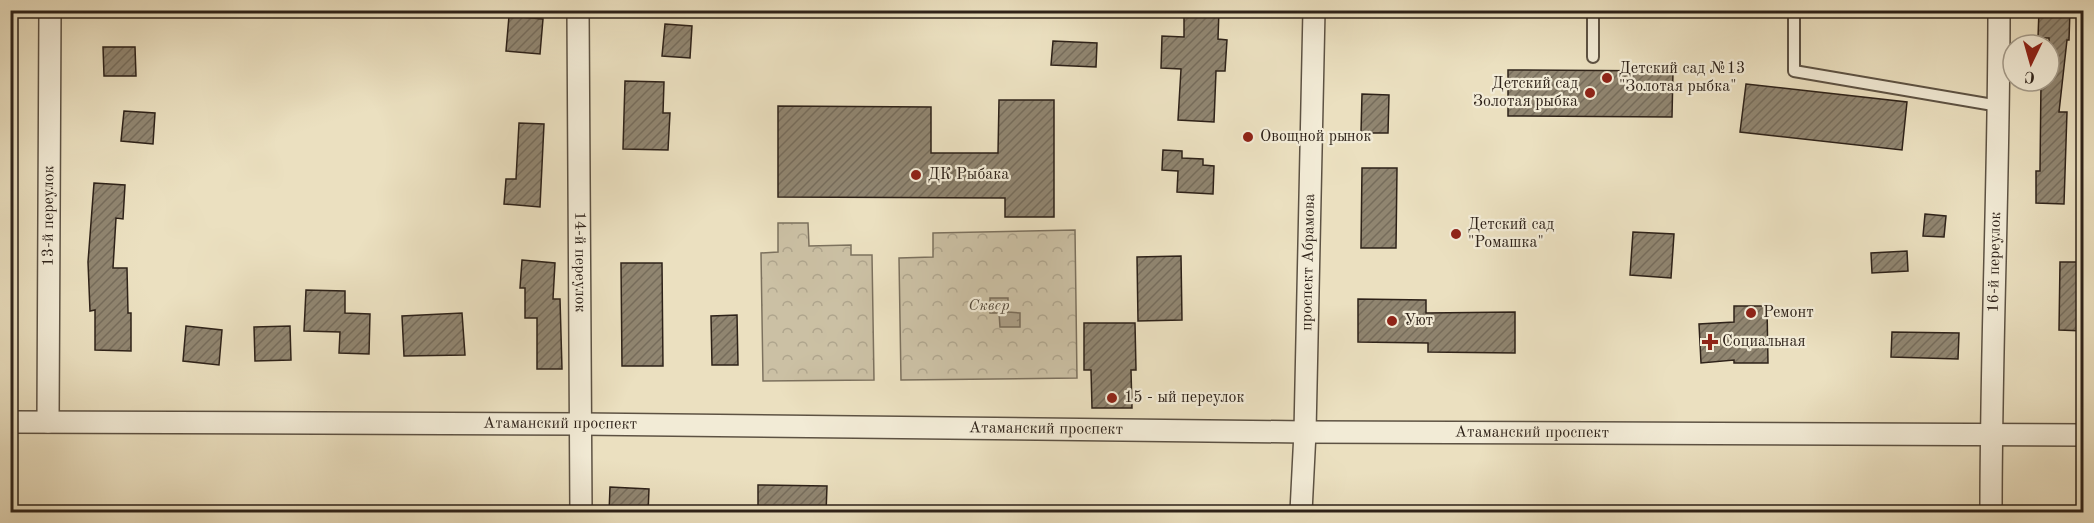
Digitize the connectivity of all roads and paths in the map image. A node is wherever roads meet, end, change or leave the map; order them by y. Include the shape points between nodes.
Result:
1 (50, 10) edge
2 (578, 10) edge
3 (1314, 10) edge
4 (1593, 10) edge
5 (1794, 10) edge
6 (1999, 10) edge
7 (1593, 57) dead end
8 (1999, 106) junction
9 (10, 422) edge
10 (48, 422) junction
11 (581, 424) junction
12 (1305, 432) junction
13 (1991, 434) junction
14 (2084, 435) edge
15 (581, 513) edge
16 (1300, 513) edge
17 (1991, 513) edge

1 - 10 street, 13-й переулок
2 - 11 street, 14-й переулок
3 - 12 street, проспект Абрамова
4 - 7 lane
5 - 8 lane via 1794,71
6 - 8 street, 16-й переулок
8 - 13 street, 16-й переулок
9 - 10 street, Атаманский проспект
10 - 11 street, Атаманский проспект
11 - 12 street, Атаманский проспект
11 - 15 street, 14-й переулок
12 - 13 street, Атаманский проспект
12 - 16 street, проспект Абрамова
13 - 14 street, Атаманский проспект
13 - 17 street, 16-й переулок

